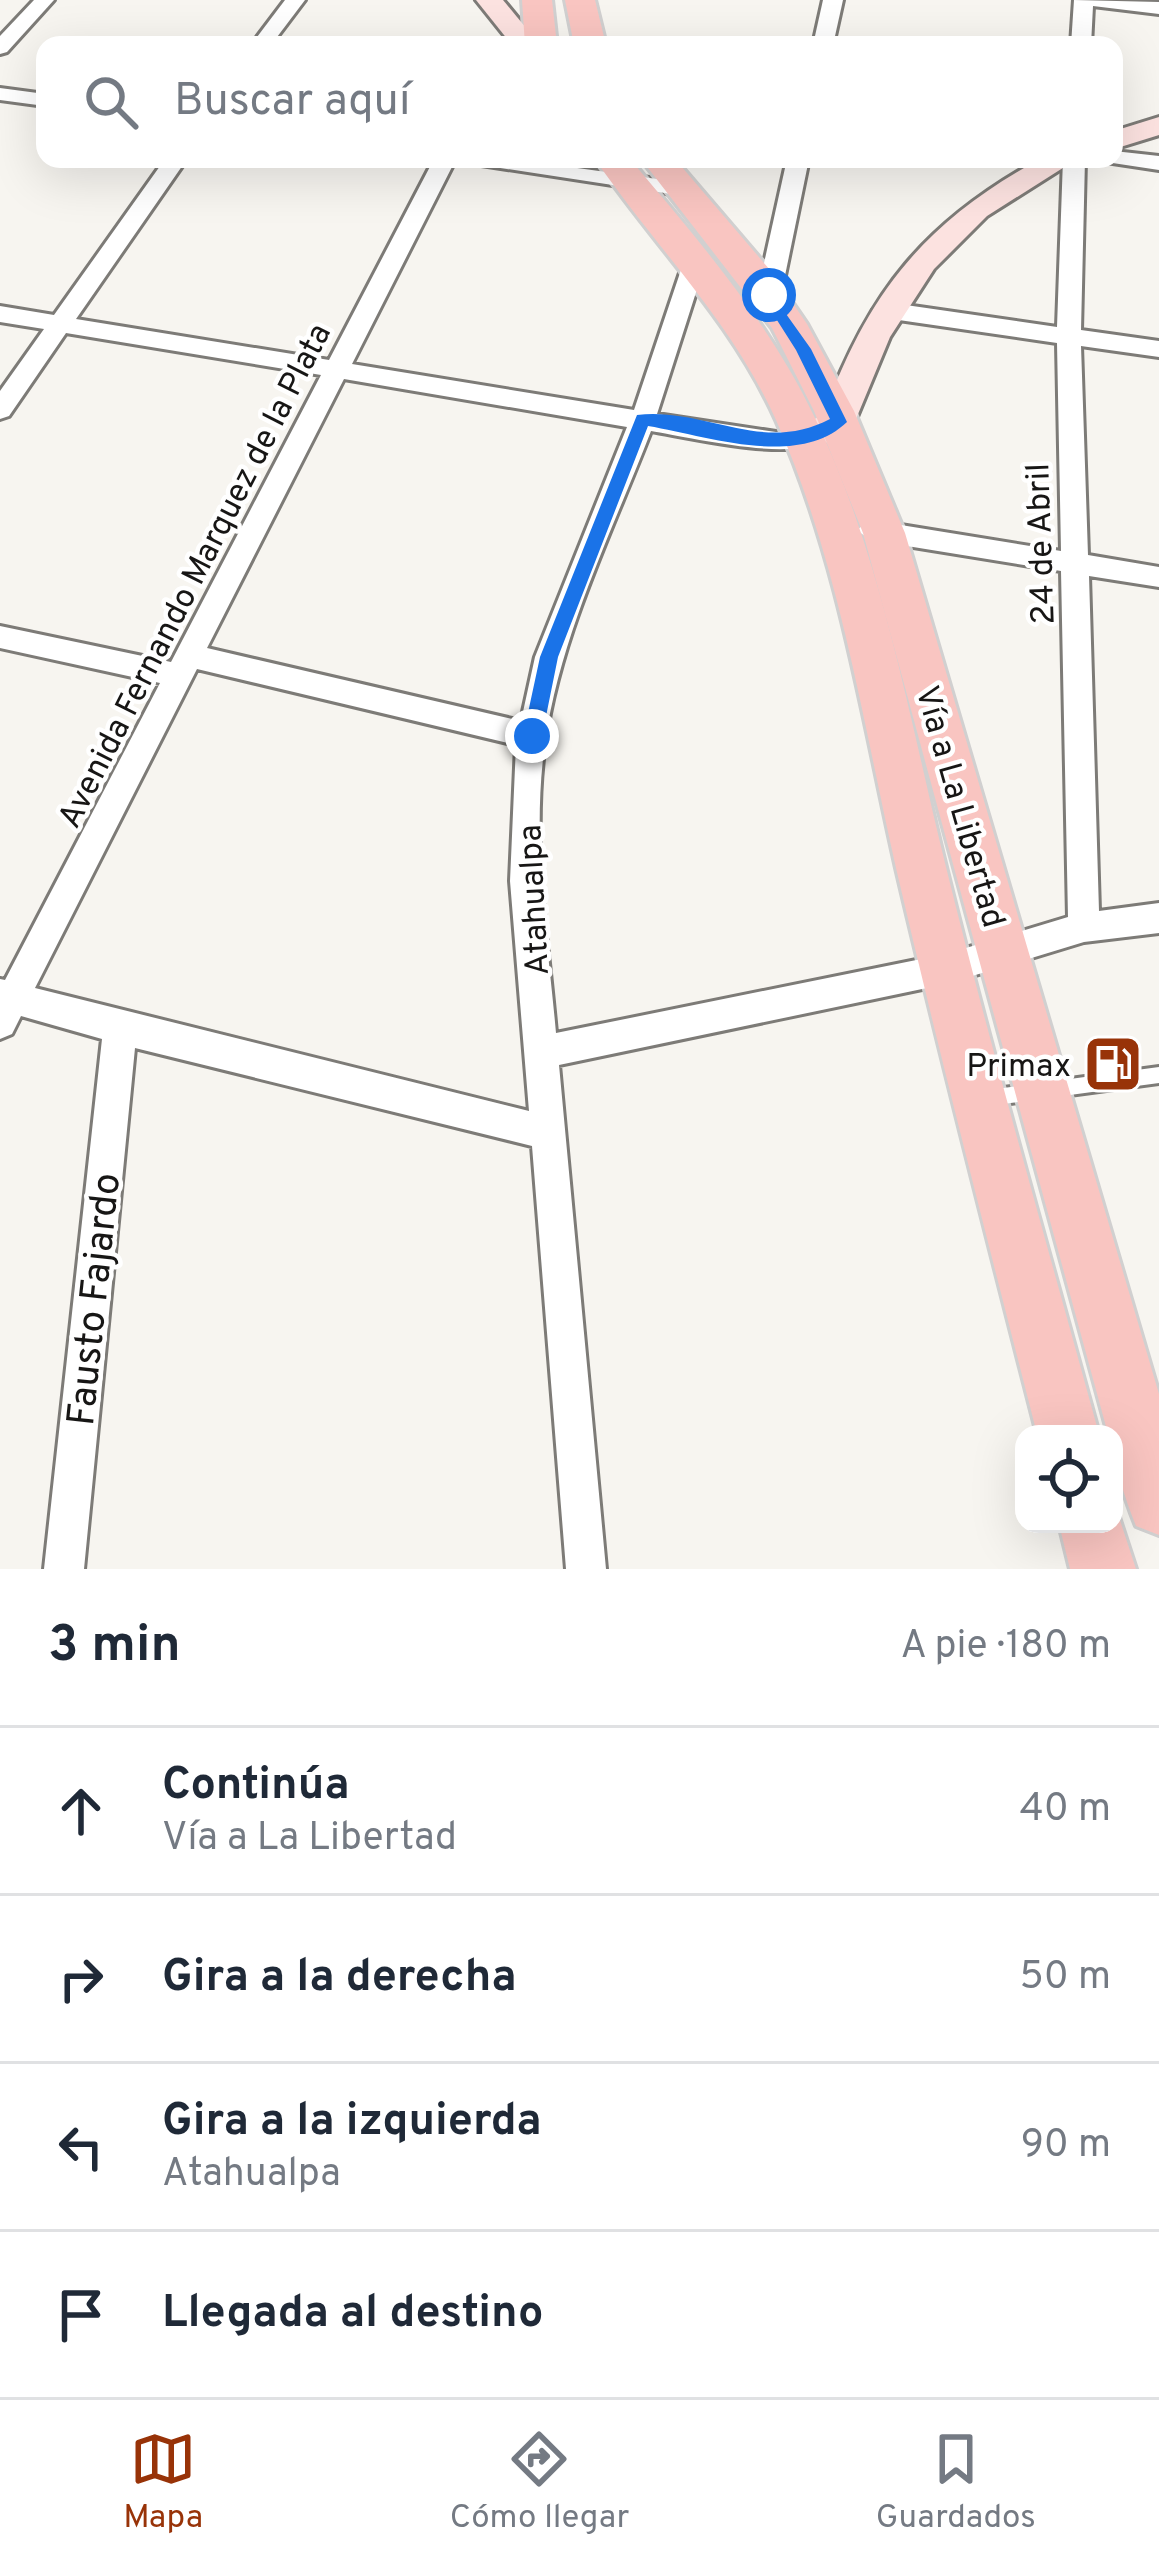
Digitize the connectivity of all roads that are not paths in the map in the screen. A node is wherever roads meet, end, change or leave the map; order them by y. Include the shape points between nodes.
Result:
1 (44, 0) edge
2 (295, 0) edge
3 (489, 0) edge
4 (580, 0) edge
5 (833, 0) edge
6 (1087, 0) edge
7 (1159, 8) edge
8 (524, 25) edge
9 (268, 36) edge
10 (588, 36) edge
11 (825, 36) edge
12 (1082, 36) edge
13 (0, 48) edge
14 (0, 94) edge
15 (36, 99) edge
16 (1159, 126) edge
17 (1123, 137) edge
18 (1123, 158) edge
19 (1159, 163) edge
20 (170, 168) edge
21 (442, 168) edge
22 (589, 168) edge
23 (796, 168) edge
24 (1047, 168) edge
25 (1074, 168) edge
26 (645, 172) edge
27 (696, 258) junction
28 (769, 295) junction
29 (885, 310) junction
30 (0, 314) edge
31 (60, 325) junction
32 (1069, 337) junction
33 (1159, 349) edge
34 (340, 371) junction
35 (0, 410) edge
36 (643, 419) junction
37 (822, 431) junction
38 (834, 524) junction
39 (884, 532) junction
40 (1076, 565) junction
41 (1159, 577) edge
42 (0, 637) edge
43 (186, 666) junction
44 (532, 736) junction
45 (1159, 918) edge
46 (1084, 928) junction
47 (1003, 951) junction
48 (946, 969) junction
49 (4, 1005) edge
50 (121, 1028) junction
51 (542, 1052) junction
52 (1159, 1075) edge
53 (1041, 1090) junction
54 (980, 1099) junction
55 (549, 1133) junction
56 (1065, 1425) edge
57 (1159, 1503) edge
58 (1093, 1533) edge
59 (64, 1569) edge
60 (586, 1569) edge
61 (1103, 1569) edge

1 - 13 street
2 - 9 street
3 - 8 street
4 - 10 main road
5 - 11 street
6 - 7 street
6 - 12 street
14 - 15 street
16 - 17 street
18 - 19 street
20 - 31 street
21 - 34 street, Avenida Fernando Marquez de la Plata
22 - 26 street
23 - 28 street
24 - 29 street via 966,218
25 - 32 street, 24 de Abril
26 - 27 main road, Vía a La Libertad
26 - 28 main road, Vía a La Libertad
27 - 36 street, Atahualpa
27 - 37 main road, Vía a La Libertad
28 - 37 main road, Vía a La Libertad via 803,349
29 - 32 street
29 - 37 street
30 - 31 street
31 - 34 street
31 - 35 street
32 - 33 street
32 - 40 street, 24 de Abril
34 - 36 street
34 - 43 street, Avenida Fernando Marquez de la Plata
36 - 37 street via 776,441
36 - 44 street, Atahualpa via 549,657
37 - 38 main road, Vía a La Libertad
37 - 39 main road, Vía a La Libertad
38 - 39 street
38 - 48 main road, Vía a La Libertad
39 - 40 street
39 - 47 main road, Vía a La Libertad
40 - 41 street
40 - 46 street, 24 de Abril
42 - 43 street
43 - 44 street
43 - 49 street, Avenida Fernando Marquez de la Plata
44 - 51 street, Atahualpa via 526,881
45 - 46 street
46 - 47 street
47 - 48 street
47 - 53 main road, Vía a La Libertad
48 - 51 street
48 - 54 main road, Vía a La Libertad
49 - 50 street
50 - 55 street
50 - 59 street, Fausto Fajardo
51 - 55 street, Atahualpa
52 - 53 lane
53 - 54 lane
53 - 57 main road, Vía a La Libertad
54 - 56 main road, Vía a La Libertad
55 - 60 street, Atahualpa
58 - 61 main road

